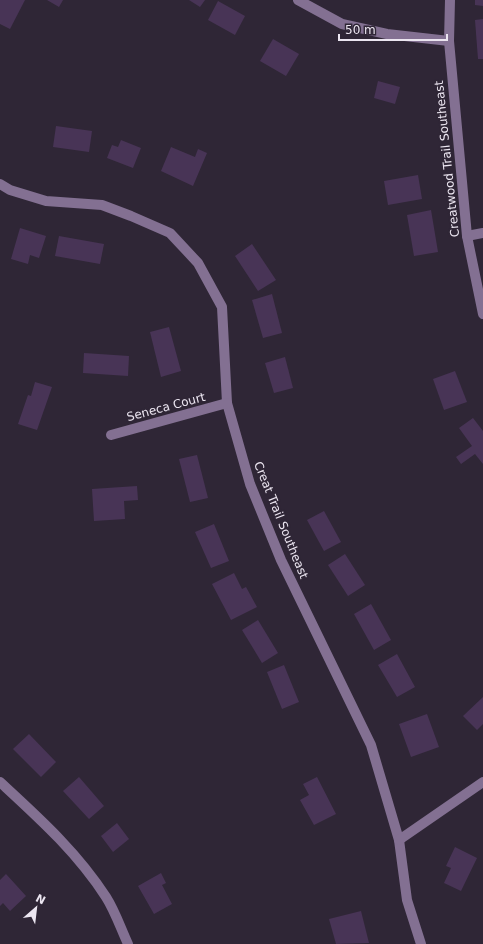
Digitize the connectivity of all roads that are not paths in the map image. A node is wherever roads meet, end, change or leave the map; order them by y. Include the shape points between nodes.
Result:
1 (298, 0) edge
2 (450, 0) edge
3 (448, 41) junction
4 (0, 184) edge
5 (483, 233) edge
6 (468, 236) junction
7 (483, 314) edge
8 (227, 403) junction
9 (111, 435) dead end
10 (0, 782) edge
11 (483, 782) edge
12 (399, 840) junction
13 (128, 944) edge
14 (421, 944) edge

1 - 3 street via 342,24 387,34
2 - 3 street, Creatwood Trail Southeast
3 - 6 street, Creatwood Trail Southeast
4 - 8 street, Creat Trail Southeast via 10,190 46,201 102,205 170,233 198,263 222,307
5 - 6 street
6 - 7 street, Creatwood Trail Southeast
8 - 9 street, Seneca Court
8 - 12 street, Creat Trail Southeast via 250,484 281,560 371,745
10 - 13 street via 45,823 82,863 107,898
11 - 12 street
12 - 14 street, Creat Trail Southeast via 407,900

